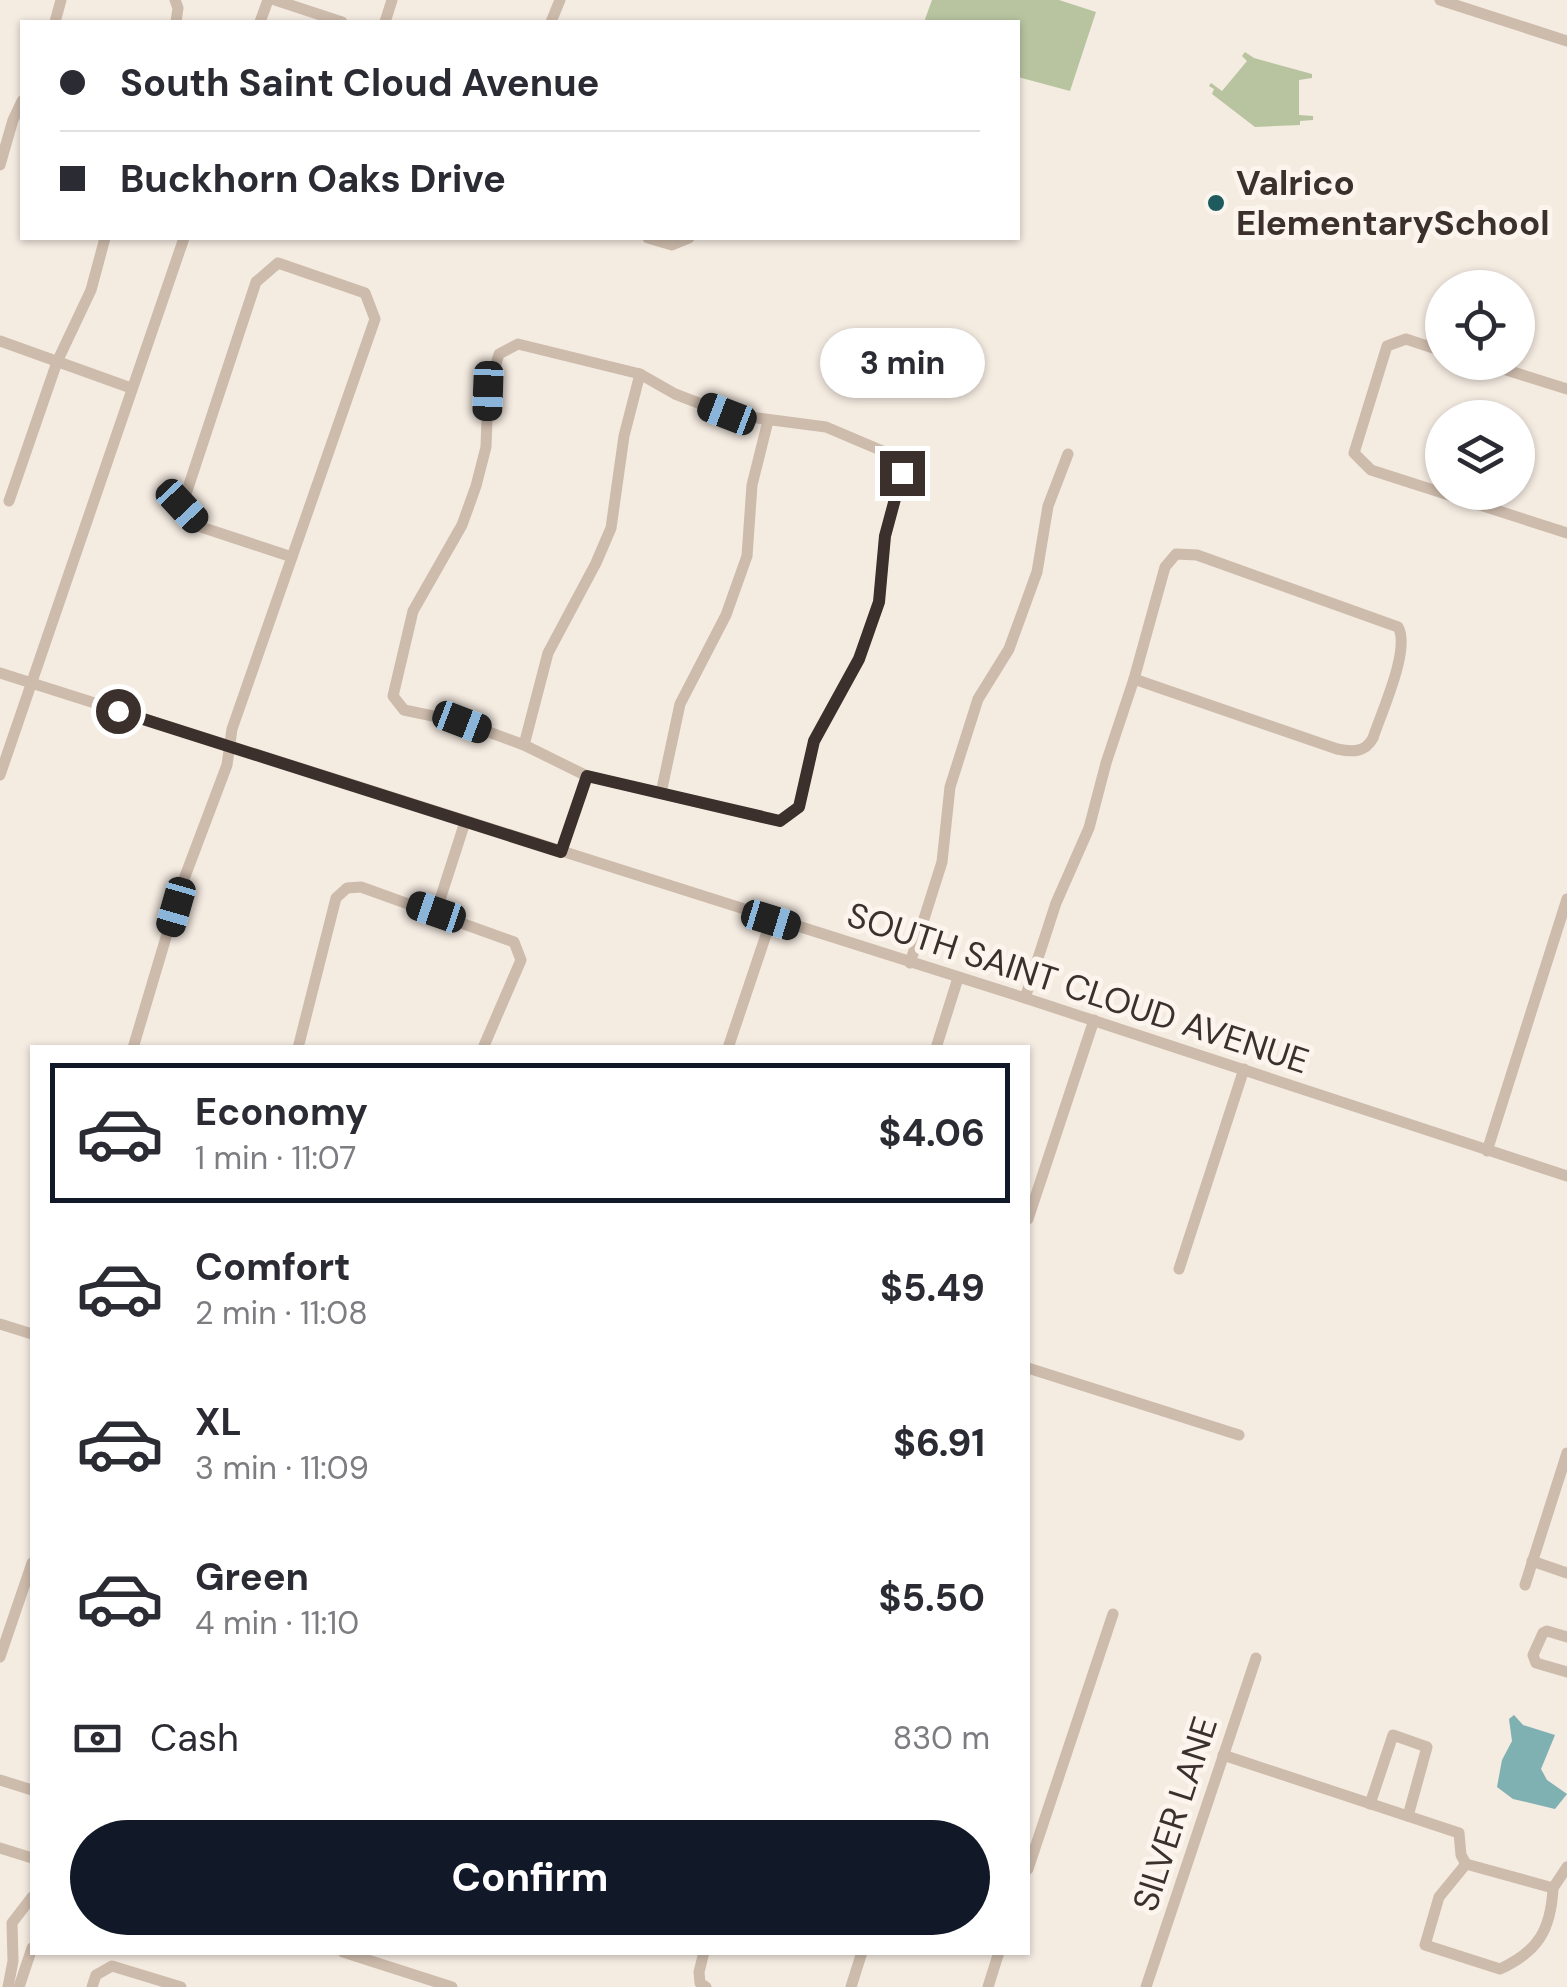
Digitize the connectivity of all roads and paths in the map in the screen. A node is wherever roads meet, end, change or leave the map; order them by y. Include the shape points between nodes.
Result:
1 (272, 0) edge
2 (1440, 0) edge
3 (336, 20) edge
4 (1567, 40) edge
5 (6, 118) edge
6 (0, 165) edge
7 (104, 240) edge
8 (183, 240) edge
9 (655, 240) edge
10 (684, 240) edge
11 (0, 341) edge
12 (1425, 345) edge
13 (57, 362) junction
14 (640, 374) junction
15 (1535, 379) edge
16 (131, 388) junction
17 (1567, 389) edge
18 (768, 421) junction
19 (1068, 454) dead end
20 (9, 501) dead end
21 (1567, 533) edge
22 (292, 557) junction
23 (0, 673) edge
24 (1134, 679) junction
25 (30, 682) junction
26 (524, 745) junction
27 (227, 746) junction
28 (0, 775) edge
29 (587, 776) junction
30 (661, 793) junction
31 (465, 822) junction
32 (561, 852) junction
33 (1567, 899) edge
34 (436, 912) junction
35 (771, 920) junction
36 (910, 963) junction
37 (958, 978) junction
38 (1025, 998) junction
39 (1094, 1020) junction
40 (134, 1045) edge
41 (299, 1045) edge
42 (484, 1045) edge
43 (729, 1045) edge
44 (937, 1045) edge
45 (1244, 1069) junction
46 (1487, 1150) junction
47 (1567, 1176) edge
48 (1030, 1213) edge
49 (1180, 1269) dead end
50 (0, 1324) edge
51 (30, 1333) edge
52 (1030, 1369) edge
53 (1240, 1435) dead end
54 (1567, 1453) edge
55 (1532, 1562) junction
56 (30, 1569) edge
57 (1567, 1573) edge
58 (1524, 1585) dead end
59 (1113, 1614) dead end
60 (1567, 1637) edge
61 (0, 1657) edge
62 (1256, 1658) dead end
63 (1567, 1672) edge
64 (1223, 1756) junction
65 (0, 1780) edge
66 (30, 1789) edge
67 (1370, 1804) junction
68 (1408, 1816) junction
69 (0, 1848) edge
70 (30, 1857) edge
71 (1030, 1863) edge
72 (1466, 1864) junction
73 (1567, 1867) edge
74 (1552, 1888) junction
75 (30, 1900) edge
76 (30, 1954) edge
77 (351, 1955) edge
78 (703, 1955) edge
79 (861, 1955) edge
80 (999, 1955) edge
81 (8, 1987) edge
82 (19, 1987) edge
83 (92, 1987) edge
84 (181, 1987) edge
85 (452, 1987) edge
86 (706, 1987) edge
87 (851, 1987) edge
88 (988, 1987) edge
89 (1146, 1987) edge

1 - 3 street
2 - 4 street
5 - 6 street
7 - 13 street via 91,290
8 - 16 street
9 - 10 street
11 - 13 street
12 - 21 street via 1406,340 1387,346 1354,454 1371,470
13 - 16 street
13 - 20 street
14 - 18 street via 727,414
14 - 26 street via 611,528 548,653
14 - 26 street via 518,344 498,354 476,486 413,612 393,696 404,710
15 - 17 street
16 - 25 street
18 - 30 street via 752,485 747,556 726,616 680,704
18 - 30 street via 826,427 892,455 902,473 885,536 879,602 859,659 814,741 799,807 780,821
19 - 36 street via 1009,649 978,699 950,787 942,862
22 - 22 street via 375,319 365,293 278,263 256,282 182,506 202,528
22 - 27 street
23 - 25 street, SOUTH SAINT CLOUD AVENUE
24 - 24 street via 1165,567 1176,554 1384,619 1403,637 1373,738 1358,751
24 - 38 street via 1089,828
25 - 27 street, SOUTH SAINT CLOUD AVENUE
25 - 28 street
26 - 29 street
27 - 31 street, SOUTH SAINT CLOUD AVENUE
27 - 40 street via 227,765
29 - 30 street
29 - 32 street
31 - 32 street, SOUTH SAINT CLOUD AVENUE
31 - 34 street
32 - 35 street, SOUTH SAINT CLOUD AVENUE
33 - 46 street
34 - 41 street via 361,887 336,898
34 - 42 street via 506,937 519,951
35 - 36 street, SOUTH SAINT CLOUD AVENUE
35 - 43 street
36 - 37 street, SOUTH SAINT CLOUD AVENUE
37 - 38 street, SOUTH SAINT CLOUD AVENUE
37 - 44 street
38 - 39 street, SOUTH SAINT CLOUD AVENUE
39 - 45 street, SOUTH SAINT CLOUD AVENUE
39 - 48 street
45 - 46 street, SOUTH SAINT CLOUD AVENUE
45 - 49 street
46 - 47 street, SOUTH SAINT CLOUD AVENUE
50 - 51 street
52 - 53 street
54 - 55 street
55 - 57 street
55 - 58 street
56 - 61 street
59 - 71 street
60 - 63 street via 1543,1634 1534,1655 1536,1663
62 - 64 street, SILVER LANE
64 - 67 street
64 - 89 street, SILVER LANE
65 - 66 street
67 - 68 street
67 - 68 street via 1393,1735 1427,1747
68 - 72 street via 1459,1833
69 - 70 street
72 - 74 street
72 - 74 street via 1439,1897 1425,1945 1500,1969 1537,1946
73 - 74 street
75 - 81 street via 12,1923
76 - 82 street
77 - 85 street
78 - 86 street via 699,1972
79 - 87 street
80 - 88 street
83 - 84 street via 96,1974 112,1966

